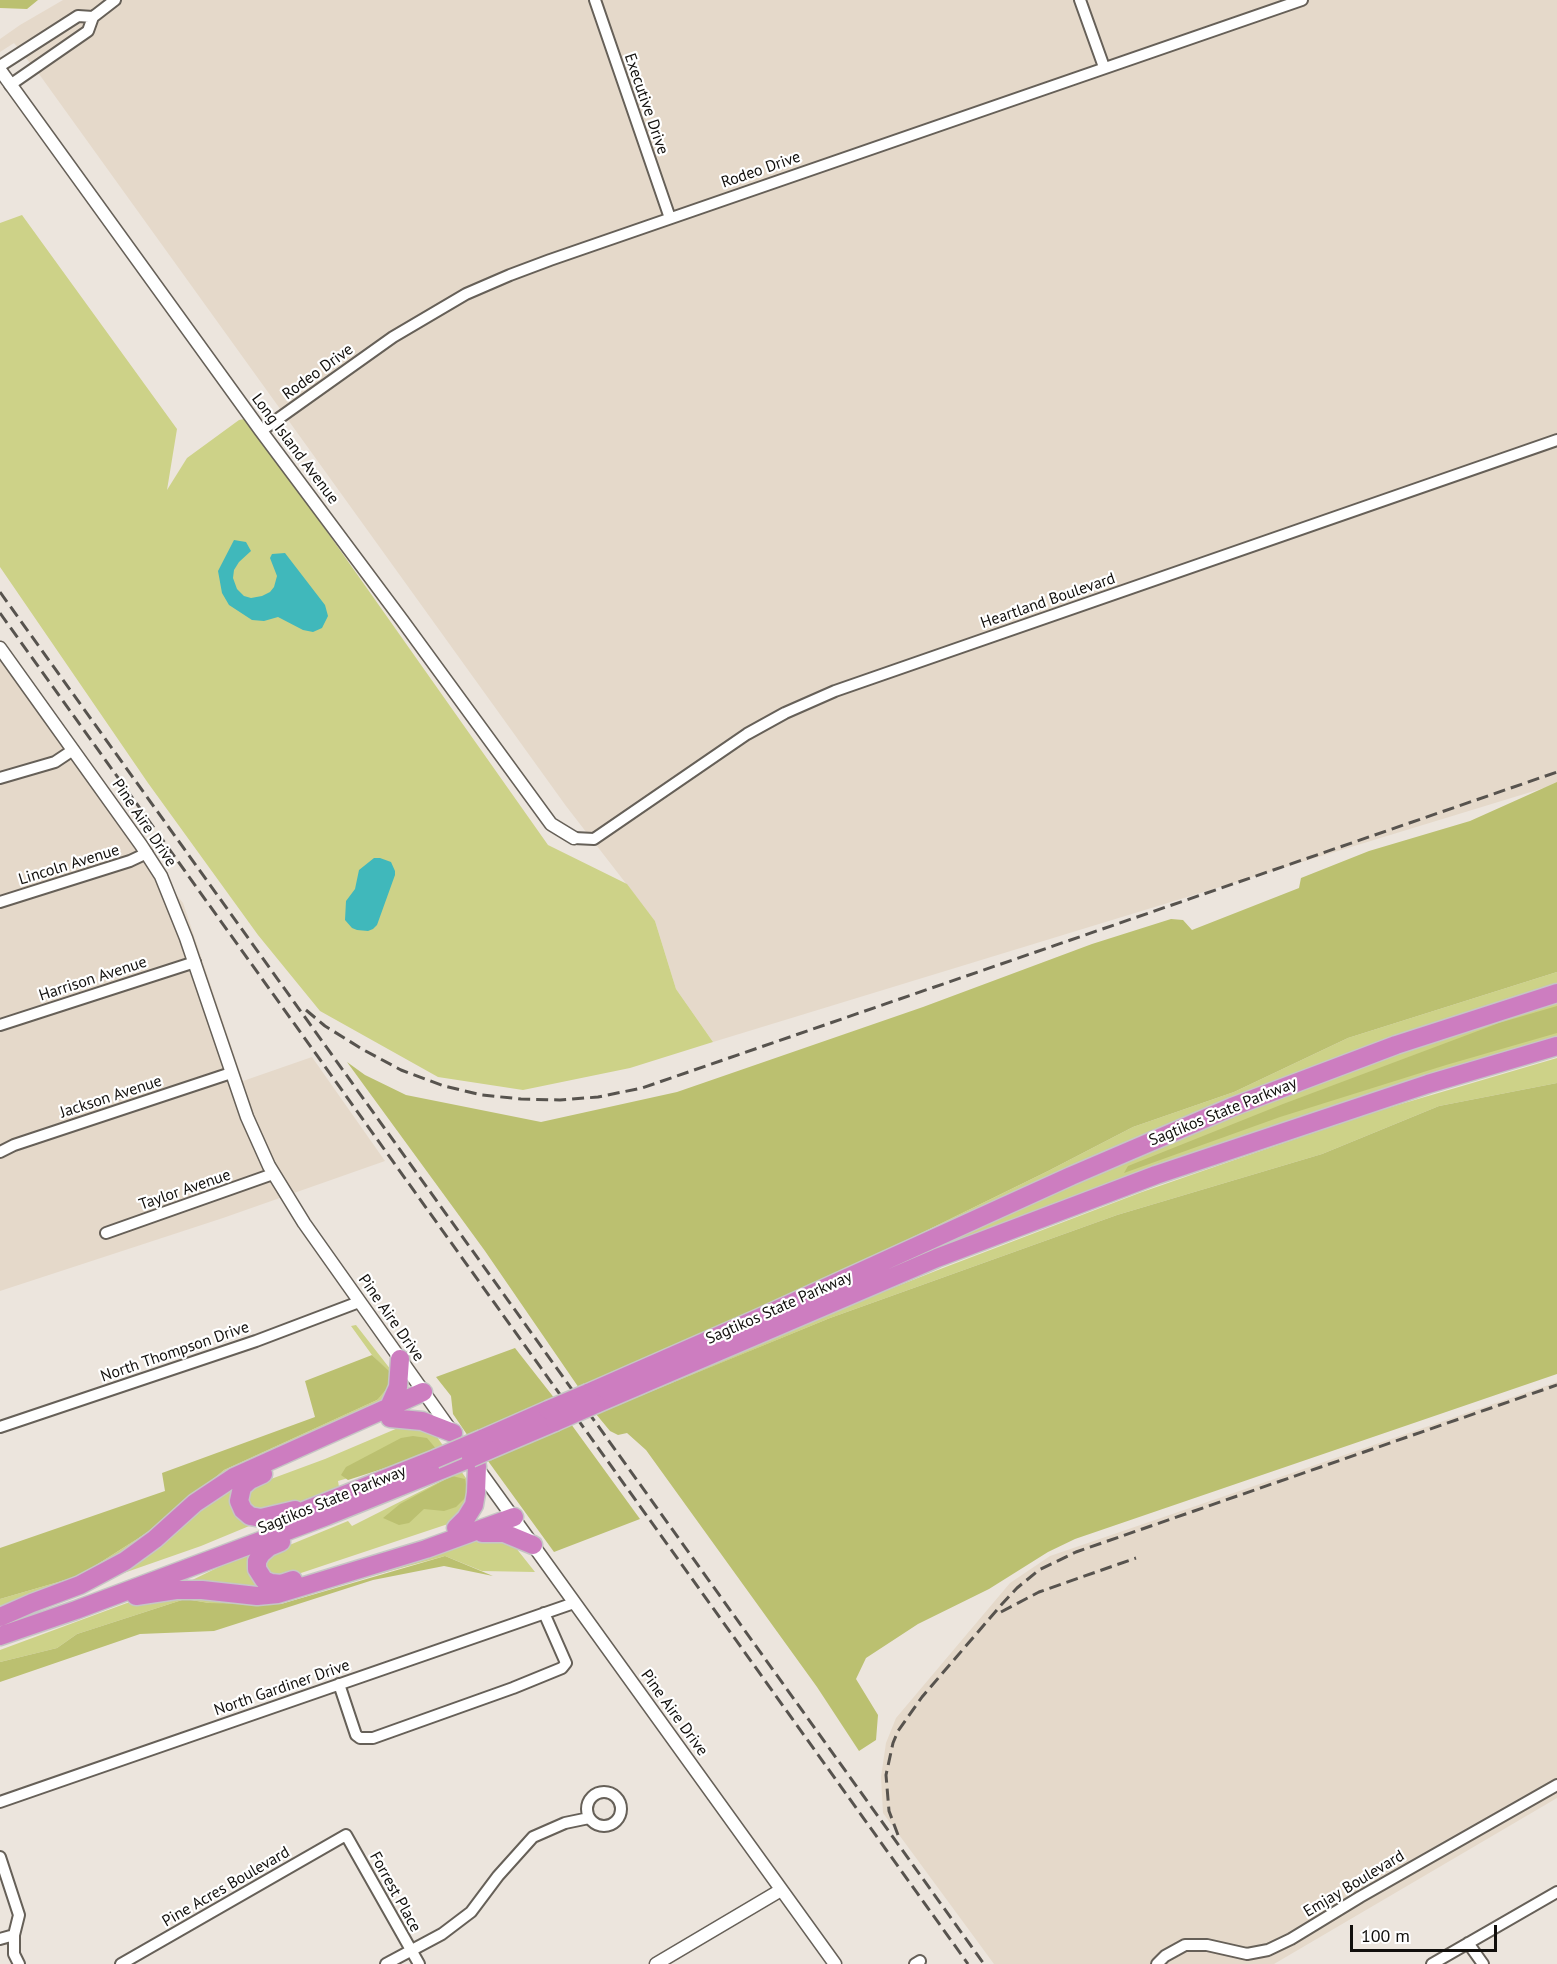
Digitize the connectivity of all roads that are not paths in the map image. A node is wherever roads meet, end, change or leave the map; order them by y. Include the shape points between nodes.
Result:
1 (115, 0) edge
2 (595, 0) edge
3 (1080, 0) edge
4 (1302, 0) edge
5 (93, 17) junction
6 (0, 66) edge
7 (1104, 67) junction
8 (0, 70) edge
9 (5, 88) edge
10 (670, 218) junction
11 (261, 431) junction
12 (1557, 440) edge
13 (1, 650) edge
14 (73, 750) junction
15 (0, 778) edge
16 (574, 838) joint
17 (147, 853) junction
18 (0, 902) edge
19 (195, 962) junction
20 (1557, 993) edge
21 (0, 1024) edge
22 (1557, 1046) edge
23 (231, 1072) junction
24 (0, 1152) edge
25 (273, 1174) junction
26 (106, 1233) dead end
27 (359, 1302) junction
28 (400, 1359) junction
29 (426, 1396) junction
30 (592, 1398) junction
31 (390, 1412) junction
32 (0, 1427) edge
33 (453, 1433) junction
34 (477, 1466) junction
35 (329, 1508) junction
36 (511, 1514) junction
37 (454, 1534) junction
38 (533, 1545) junction
39 (574, 1603) junction
40 (76, 1610) junction
41 (544, 1614) junction
42 (0, 1620) edge
43 (0, 1636) edge
44 (339, 1684) junction
45 (1557, 1785) edge
46 (0, 1802) edge
47 (589, 1818) dead end
48 (346, 1835) joint
49 (0, 1857) edge
50 (782, 1890) junction
51 (1557, 1892) edge
52 (14, 1935) junction
53 (0, 1939) edge
54 (1468, 1943) junction
55 (410, 1950) junction
56 (19, 1964) edge
57 (122, 1964) edge
58 (386, 1964) edge
59 (419, 1964) edge
60 (656, 1964) edge
61 (835, 1964) edge
62 (1157, 1964) edge
63 (1432, 1964) edge
64 (1483, 1964) edge

1 - 5 street
2 - 10 street, Executive Drive
3 - 7 street
4 - 7 street, Rodeo Drive
5 - 6 street via 78,16
5 - 9 street via 88,31
7 - 10 street, Rodeo Drive
8 - 9 street, Long Island Avenue
9 - 11 street, Long Island Avenue
10 - 11 street, Rodeo Drive via 466,294 393,337
11 - 16 street, Long Island Avenue via 551,824
12 - 16 street, Heartland Boulevard via 835,691 739,739 594,839
13 - 14 street, Pine Aire Drive
14 - 15 street via 55,762
14 - 17 street, Pine Aire Drive
17 - 18 street, Lincoln Avenue
17 - 19 street, Pine Aire Drive via 171,897
19 - 21 street, Harrison Avenue
19 - 23 street, Pine Aire Drive
20 - 30 highway, Sagtikos State Parkway via 1396,1045 1221,1112 1071,1176
22 - 30 highway, Sagtikos State Parkway via 1281,1132 1146,1179 937,1258
23 - 24 street, Jackson Avenue
23 - 25 street, Pine Aire Drive
25 - 26 street, Taylor Avenue
25 - 27 street, Pine Aire Drive
27 - 28 street, Pine Aire Drive
27 - 32 street, North Thompson Drive
28 - 29 street, Pine Aire Drive
28 - 31 highway via 398,1387
29 - 31 highway
29 - 33 street, Pine Aire Drive
30 - 35 highway, Sagtikos State Parkway, bridge
31 - 33 highway
31 - 35 highway via 256,1477 245,1484 239,1496 243,1510 255,1518
31 - 42 highway via 234,1477 117,1565
33 - 34 street, Pine Aire Drive
34 - 36 street, Pine Aire Drive
34 - 37 highway via 474,1505
35 - 37 highway via 261,1554 257,1565 264,1580 286,1582
35 - 40 highway, Sagtikos State Parkway
35 - 42 highway, Sagtikos State Parkway via 75,1598
36 - 37 highway
36 - 38 street, Pine Aire Drive
37 - 38 highway via 496,1532
37 - 40 highway via 278,1594 176,1590
38 - 39 street, Pine Aire Drive
39 - 41 street, North Gardiner Drive
39 - 50 street, Pine Aire Drive
40 - 43 highway, Sagtikos State Parkway
41 - 44 street, North Gardiner Drive
41 - 44 street via 566,1663 562,1668 384,1734 366,1739 356,1735
44 - 46 street, North Gardiner Drive
45 - 62 street, Emjay Boulevard via 1268,1950 1247,1954 1207,1945 1185,1945
47 - 55 street via 533,1837 471,1912 442,1934
48 - 55 street, Forrest Place
48 - 57 street, Pine Acres Boulevard
49 - 52 street via 19,1915
50 - 60 street
50 - 61 street, Pine Aire Drive
51 - 54 street
52 - 53 street
52 - 56 street via 14,1954
54 - 63 street
54 - 64 street
55 - 58 street
55 - 59 street, Forrest Place

